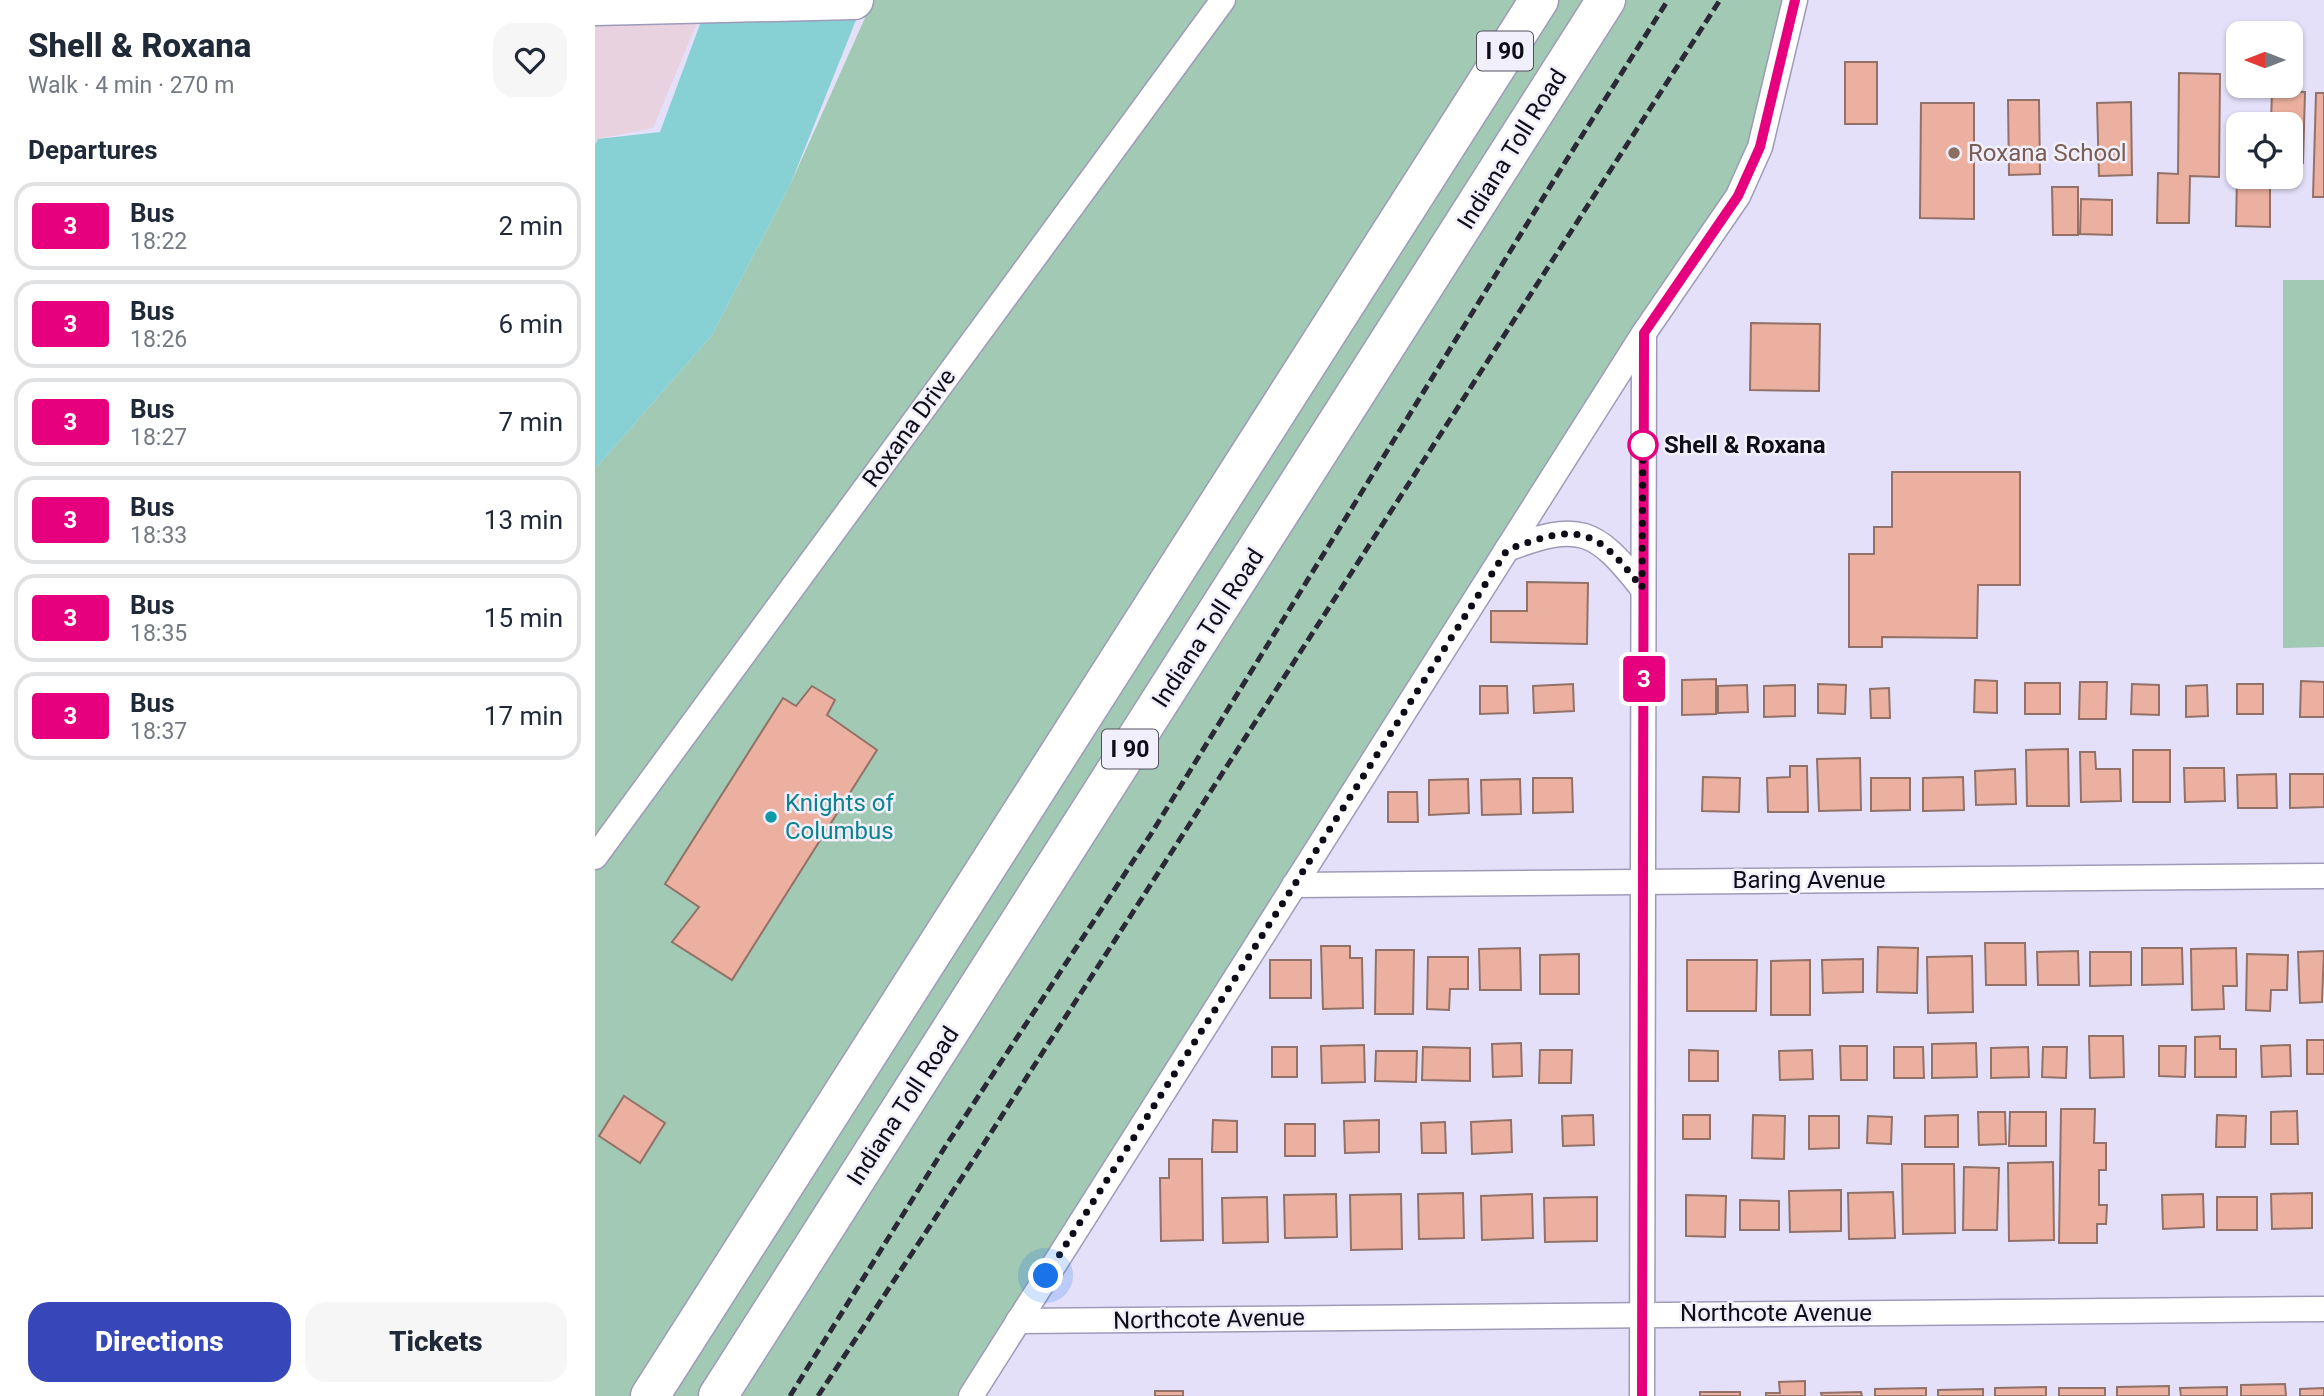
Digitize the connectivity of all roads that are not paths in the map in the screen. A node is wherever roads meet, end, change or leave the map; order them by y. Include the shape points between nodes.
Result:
1 (854, 0) edge
2 (1223, 0) edge
3 (1539, 0) edge
4 (1606, 0) edge
5 (1795, 0) edge
6 (613, 6) edge
7 (1644, 333) junction
8 (1507, 550) junction
9 (1642, 588) junction
10 (595, 857) edge
11 (2324, 876) edge
12 (1643, 881) junction
13 (1294, 885) junction
14 (2324, 1309) edge
15 (1643, 1314) junction
16 (1018, 1321) junction
17 (650, 1396) edge
18 (718, 1396) edge
19 (971, 1396) edge
20 (1642, 1396) edge

1 - 6 main road
2 - 10 street, Roxana Drive
3 - 17 main road, I 90
4 - 18 main road, Indiana Toll Road / I 90
5 - 7 street via 1760,147 1738,196
7 - 8 street
7 - 9 street
8 - 9 street via 1546,536 1584,536 1608,547
8 - 13 street
9 - 12 street
11 - 12 street, Baring Avenue
12 - 13 street, Baring Avenue
12 - 15 street
13 - 16 street
14 - 15 street, Northcote Avenue
15 - 16 street, Northcote Avenue
15 - 20 street
16 - 19 street

